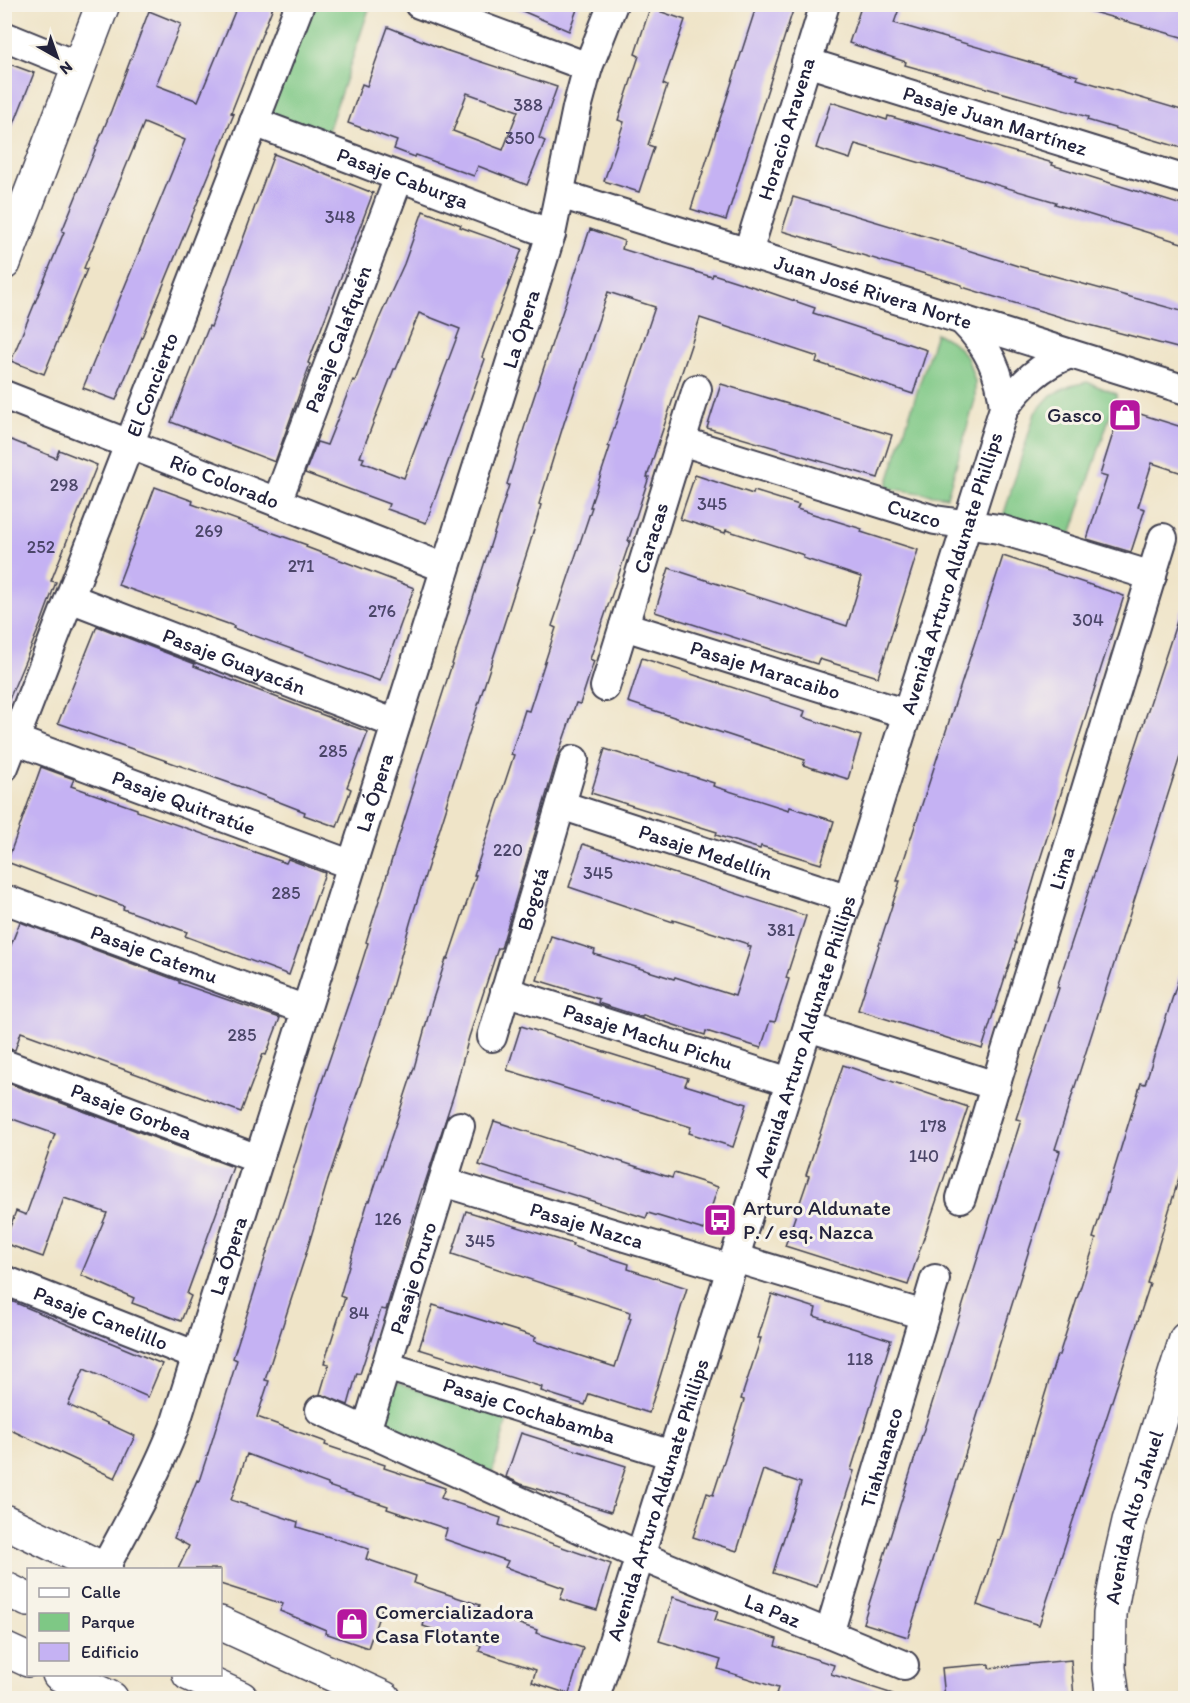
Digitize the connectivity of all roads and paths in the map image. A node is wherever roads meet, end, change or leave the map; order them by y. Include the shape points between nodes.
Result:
1 (104, 4) edge
2 (300, 4) edge
3 (419, 4) edge
4 (613, 4) edge
5 (825, 4) edge
6 (4, 36) edge
7 (806, 62) junction
8 (80, 67) junction
9 (588, 67) junction
10 (254, 122) junction
11 (399, 177) junction
12 (1185, 180) edge
13 (560, 194) junction
14 (13, 213) edge
15 (551, 234) junction
16 (748, 252) junction
17 (4, 263) edge
18 (963, 321) junction
19 (1070, 354) junction
20 (697, 389) dead end
21 (1185, 390) edge
22 (4, 395) edge
23 (1004, 408) junction
24 (681, 441) junction
25 (129, 444) junction
26 (277, 502) junction
27 (967, 525) junction
28 (1163, 538) dead end
29 (445, 568) junction
30 (1152, 576) junction
31 (70, 598) junction
32 (624, 626) junction
33 (605, 687) dead end
34 (907, 714) junction
35 (396, 724) junction
36 (15, 740) junction
37 (574, 760) dead end
38 (4, 767) edge
39 (561, 805) junction
40 (352, 865) junction
41 (4, 899) edge
42 (849, 899) junction
43 (506, 991) junction
44 (306, 1010) junction
45 (808, 1027) junction
46 (492, 1037) dead end
47 (4, 1064) edge
48 (790, 1082) junction
49 (996, 1086) junction
50 (460, 1126) dead end
51 (258, 1159) junction
52 (443, 1182) junction
53 (961, 1198) dead end
54 (733, 1264) junction
55 (935, 1279) dead end
56 (4, 1280) edge
57 (924, 1316) junction
58 (1185, 1339) edge
59 (197, 1356) junction
60 (386, 1366) junction
61 (320, 1410) dead end
62 (366, 1431) junction
63 (672, 1455) junction
64 (4, 1521) edge
65 (640, 1556) junction
66 (103, 1568) edge
67 (106, 1568) edge
68 (4, 1588) edge
69 (27, 1600) edge
70 (222, 1624) edge
71 (828, 1634) junction
72 (4, 1649) edge
73 (27, 1660) edge
74 (904, 1665) dead end
75 (63, 1676) edge
76 (193, 1676) edge
77 (111, 1698) edge
78 (241, 1698) edge
79 (384, 1698) edge
80 (595, 1698) edge
81 (1113, 1698) edge

1 - 8 main road
2 - 10 street, El Concierto
3 - 9 street
4 - 9 street, La Ópera
5 - 7 street, Horacio Aravena
6 - 8 street
7 - 12 street, Pasaje Juan Martínez
7 - 16 street, Horacio Aravena
8 - 14 main road
9 - 13 street, La Ópera
10 - 11 street, Pasaje Caburga
10 - 25 street, El Concierto
11 - 15 street, Pasaje Caburga
11 - 26 street, Pasaje Calafquén
13 - 15 street, La Ópera
13 - 16 street, Juan José Rivera Norte
14 - 17 main road
15 - 29 street, La Ópera
16 - 18 street, Juan José Rivera Norte
18 - 19 street, Juan José Rivera Norte
18 - 23 street, Avenida Arturo Aldunate Phillips via 994,362
19 - 21 street, Juan José Rivera Norte
19 - 23 street, Avenida Arturo Aldunate Phillips via 1032,375
20 - 24 street, Caracas
22 - 25 street, Río Colorado
23 - 27 street, Avenida Arturo Aldunate Phillips
24 - 27 street, Cuzco via 935,520
24 - 32 street, Caracas
25 - 26 street, Río Colorado
25 - 31 street, El Concierto
26 - 29 street, Río Colorado
27 - 30 street, Cuzco via 999,530
27 - 34 street, Avenida Arturo Aldunate Phillips
28 - 30 street, Lima
29 - 35 street, La Ópera
30 - 49 street, Lima
31 - 35 street, Pasaje Guayacán
31 - 36 street, El Concierto
32 - 33 street, Caracas
32 - 34 street, Pasaje Maracaibo
34 - 42 street, Avenida Arturo Aldunate Phillips
35 - 40 street, La Ópera
36 - 38 street, El Concierto
36 - 40 street, Pasaje Quitratúe
37 - 39 street, Bogotá
39 - 42 street, Pasaje Medellín
39 - 43 street, Bogotá
40 - 44 street, La Ópera
41 - 44 street, Pasaje Catemu
42 - 45 street, Avenida Arturo Aldunate Phillips
43 - 46 street, Bogotá
43 - 48 street, Pasaje Machu Pichu
44 - 51 street, La Ópera
45 - 48 street, Avenida Arturo Aldunate Phillips
45 - 49 street
47 - 51 street, Pasaje Gorbea
48 - 54 street, Avenida Arturo Aldunate Phillips
49 - 53 street, Lima
50 - 52 street, Pasaje Oruro
51 - 59 street, La Ópera
52 - 54 street, Pasaje Nazca
52 - 60 street, Pasaje Oruro
54 - 57 street, Pasaje Nazca
54 - 63 street, Avenida Arturo Aldunate Phillips
55 - 57 street, Tiahuanaco
56 - 59 street, Pasaje Canelillo
57 - 71 street, Tiahuanaco
58 - 81 main road, Avenida Alto Jahuel via 1120,1560 1110,1614
59 - 67 street, La Ópera via 163,1455
60 - 62 street, Pasaje Oruro
60 - 63 street, Pasaje Cochabamba
61 - 62 street
62 - 65 street
63 - 65 street, Avenida Arturo Aldunate Phillips
64 - 66 main road
65 - 71 street, La Paz
65 - 80 street, Avenida Arturo Aldunate Phillips
68 - 69 main road
70 - 79 main road
71 - 74 street, La Paz
72 - 73 main road
75 - 77 main road
76 - 78 main road

